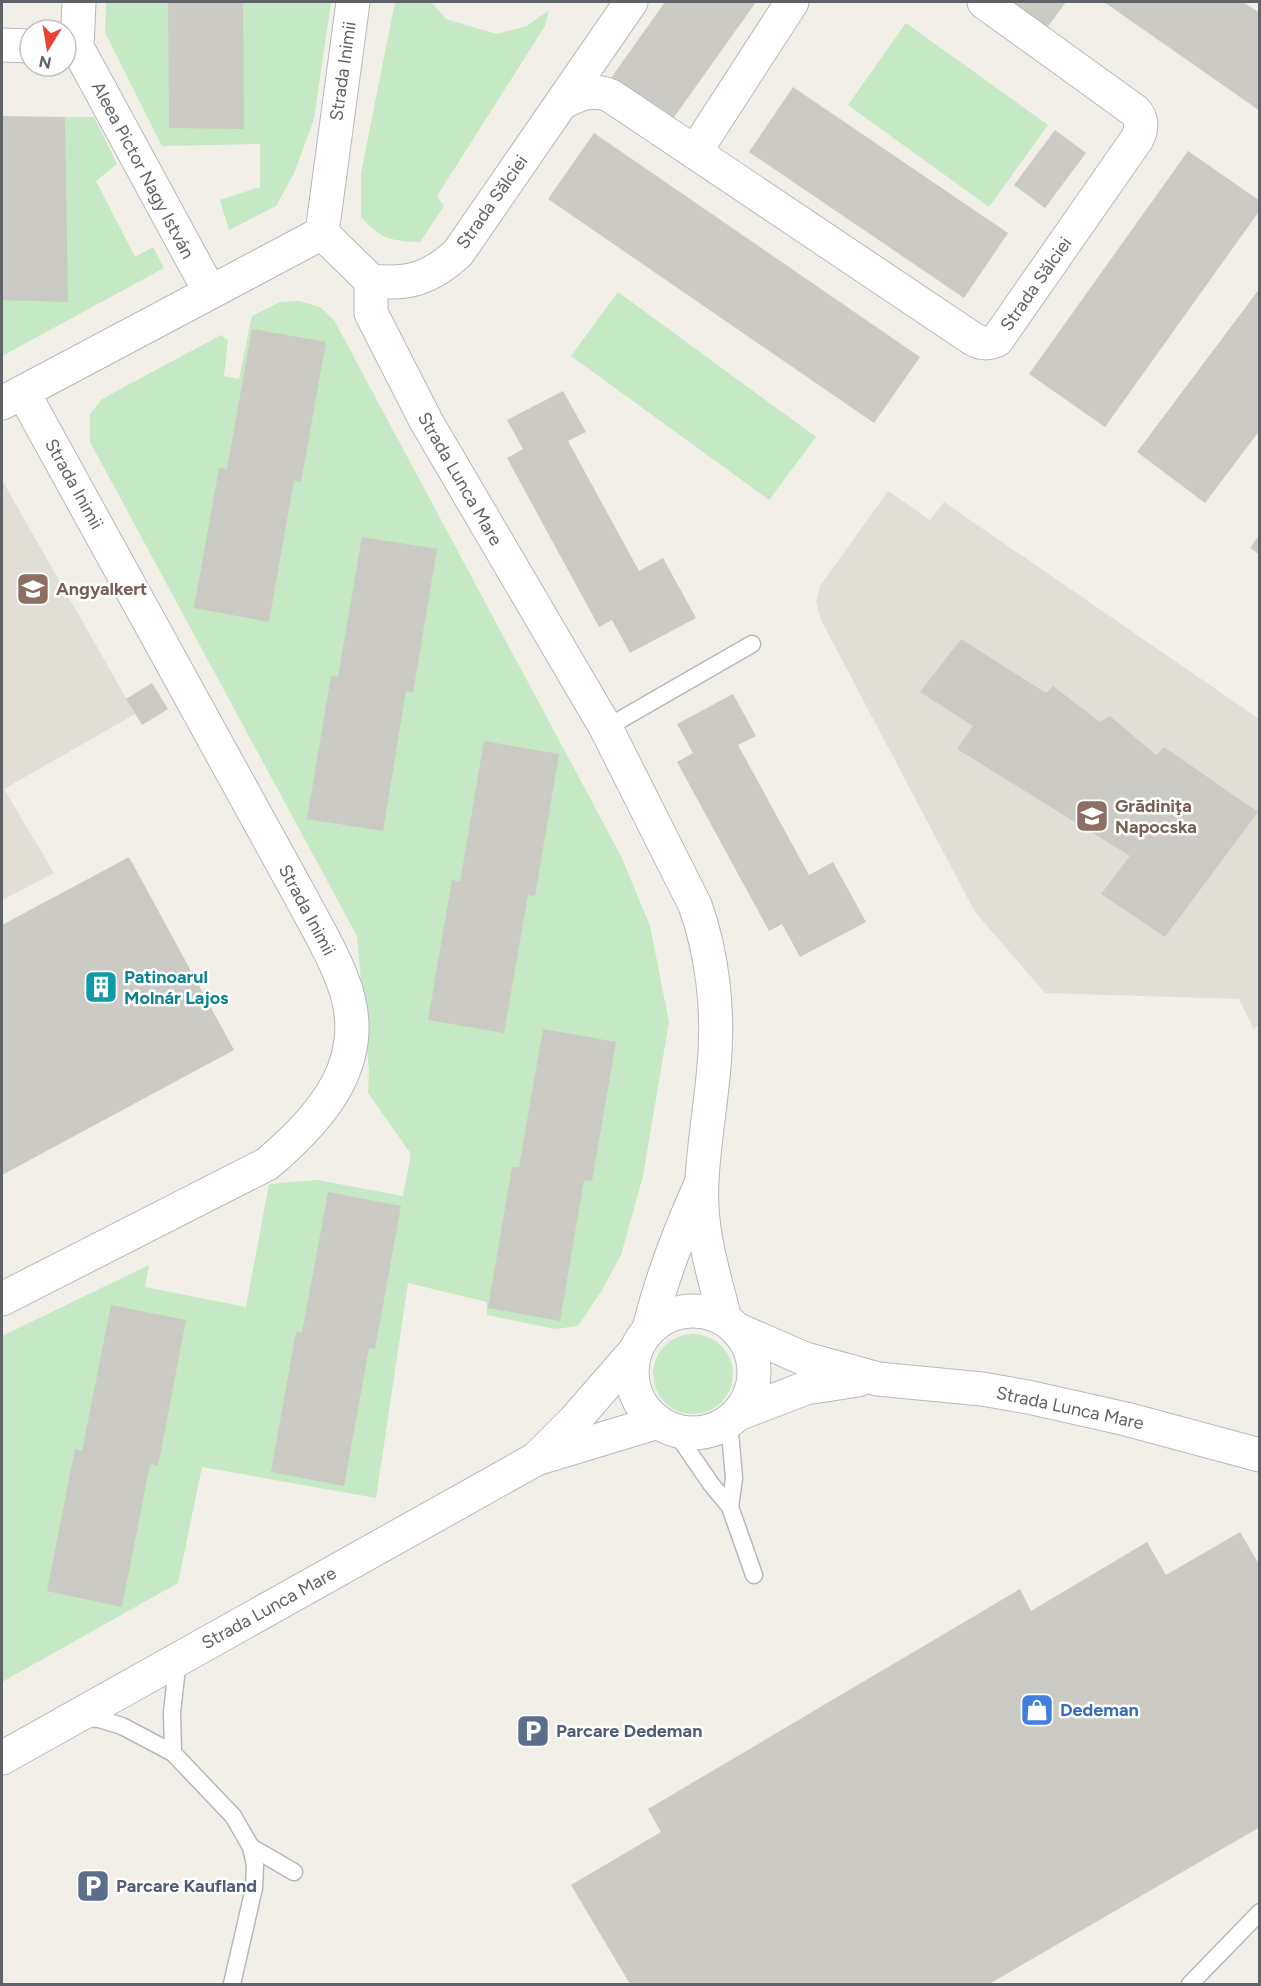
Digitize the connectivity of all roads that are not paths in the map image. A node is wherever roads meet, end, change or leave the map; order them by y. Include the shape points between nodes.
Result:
1 (79, 2) edge
2 (352, 2) edge
3 (631, 2) edge
4 (792, 2) edge
5 (984, 2) edge
6 (76, 18) edge
7 (2, 45) edge
8 (18, 46) edge
9 (78, 59) edge
10 (562, 103) junction
11 (695, 152) junction
12 (322, 233) junction
13 (371, 281) junction
14 (210, 292) junction
15 (12, 397) edge
16 (752, 644) dead end
17 (606, 728) junction
18 (702, 1182) junction
19 (2, 1299) edge
20 (730, 1324) junction
21 (642, 1340) junction
22 (878, 1378) junction
23 (734, 1418) junction
24 (666, 1426) junction
25 (1260, 1455) edge
26 (536, 1459) junction
27 (730, 1507) junction
28 (754, 1575) dead end
29 (178, 1659) junction
30 (74, 1718) junction
31 (173, 1753) junction
32 (2, 1758) edge
33 (251, 1847) junction
34 (294, 1872) dead end
35 (1260, 1912) edge
36 (231, 1984) edge
37 (1190, 1984) edge

1 - 6 street, Aleea Pictor Nagy István
2 - 12 street, Strada Inimii
3 - 10 street, Strada Sălciei
4 - 11 street
5 - 11 street, Strada Sălciei via 1136,111 1141,127 1137,139 997,340 985,344 973,339
7 - 8 street
9 - 14 street, Aleea Pictor Nagy István
10 - 11 street, Strada Sălciei via 587,91 600,91
10 - 13 street, Strada Sălciei via 458,253 425,276 396,284
12 - 13 street
12 - 14 street, Strada Inimii
13 - 17 street, Strada Lunca Mare via 371,313 417,403
14 - 15 street, Strada Inimii
15 - 19 street, Strada Inimii via 261,823 342,979 352,1018 352,1039 336,1091 309,1125 267,1164
16 - 17 lane
17 - 18 street, Strada Lunca Mare via 695,904 705,932 715,1012
18 - 20 street, Strada Lunca Mare via 705,1243
18 - 21 street, Strada Lunca Mare via 683,1223
20 - 21 street via 711,1314 686,1311 669,1316
20 - 22 street, Strada Lunca Mare via 805,1359
20 - 23 street via 748,1346 754,1371 749,1397
21 - 24 street via 632,1377 635,1394 644,1410
21 - 26 street, Strada Lunca Mare via 574,1421
22 - 23 street, Strada Lunca Mare via 806,1388
22 - 25 street, Strada Lunca Mare via 1028,1397
23 - 24 street via 701,1433
23 - 27 lane
24 - 26 street, Strada Lunca Mare
24 - 27 lane
26 - 29 street, Strada Lunca Mare
27 - 28 lane
29 - 30 street, Strada Lunca Mare
29 - 31 lane via 172,1712
30 - 31 lane via 99,1719 122,1726
30 - 32 street, Strada Lunca Mare
31 - 33 lane via 233,1816
33 - 34 lane
33 - 36 lane via 254,1888
35 - 37 lane

